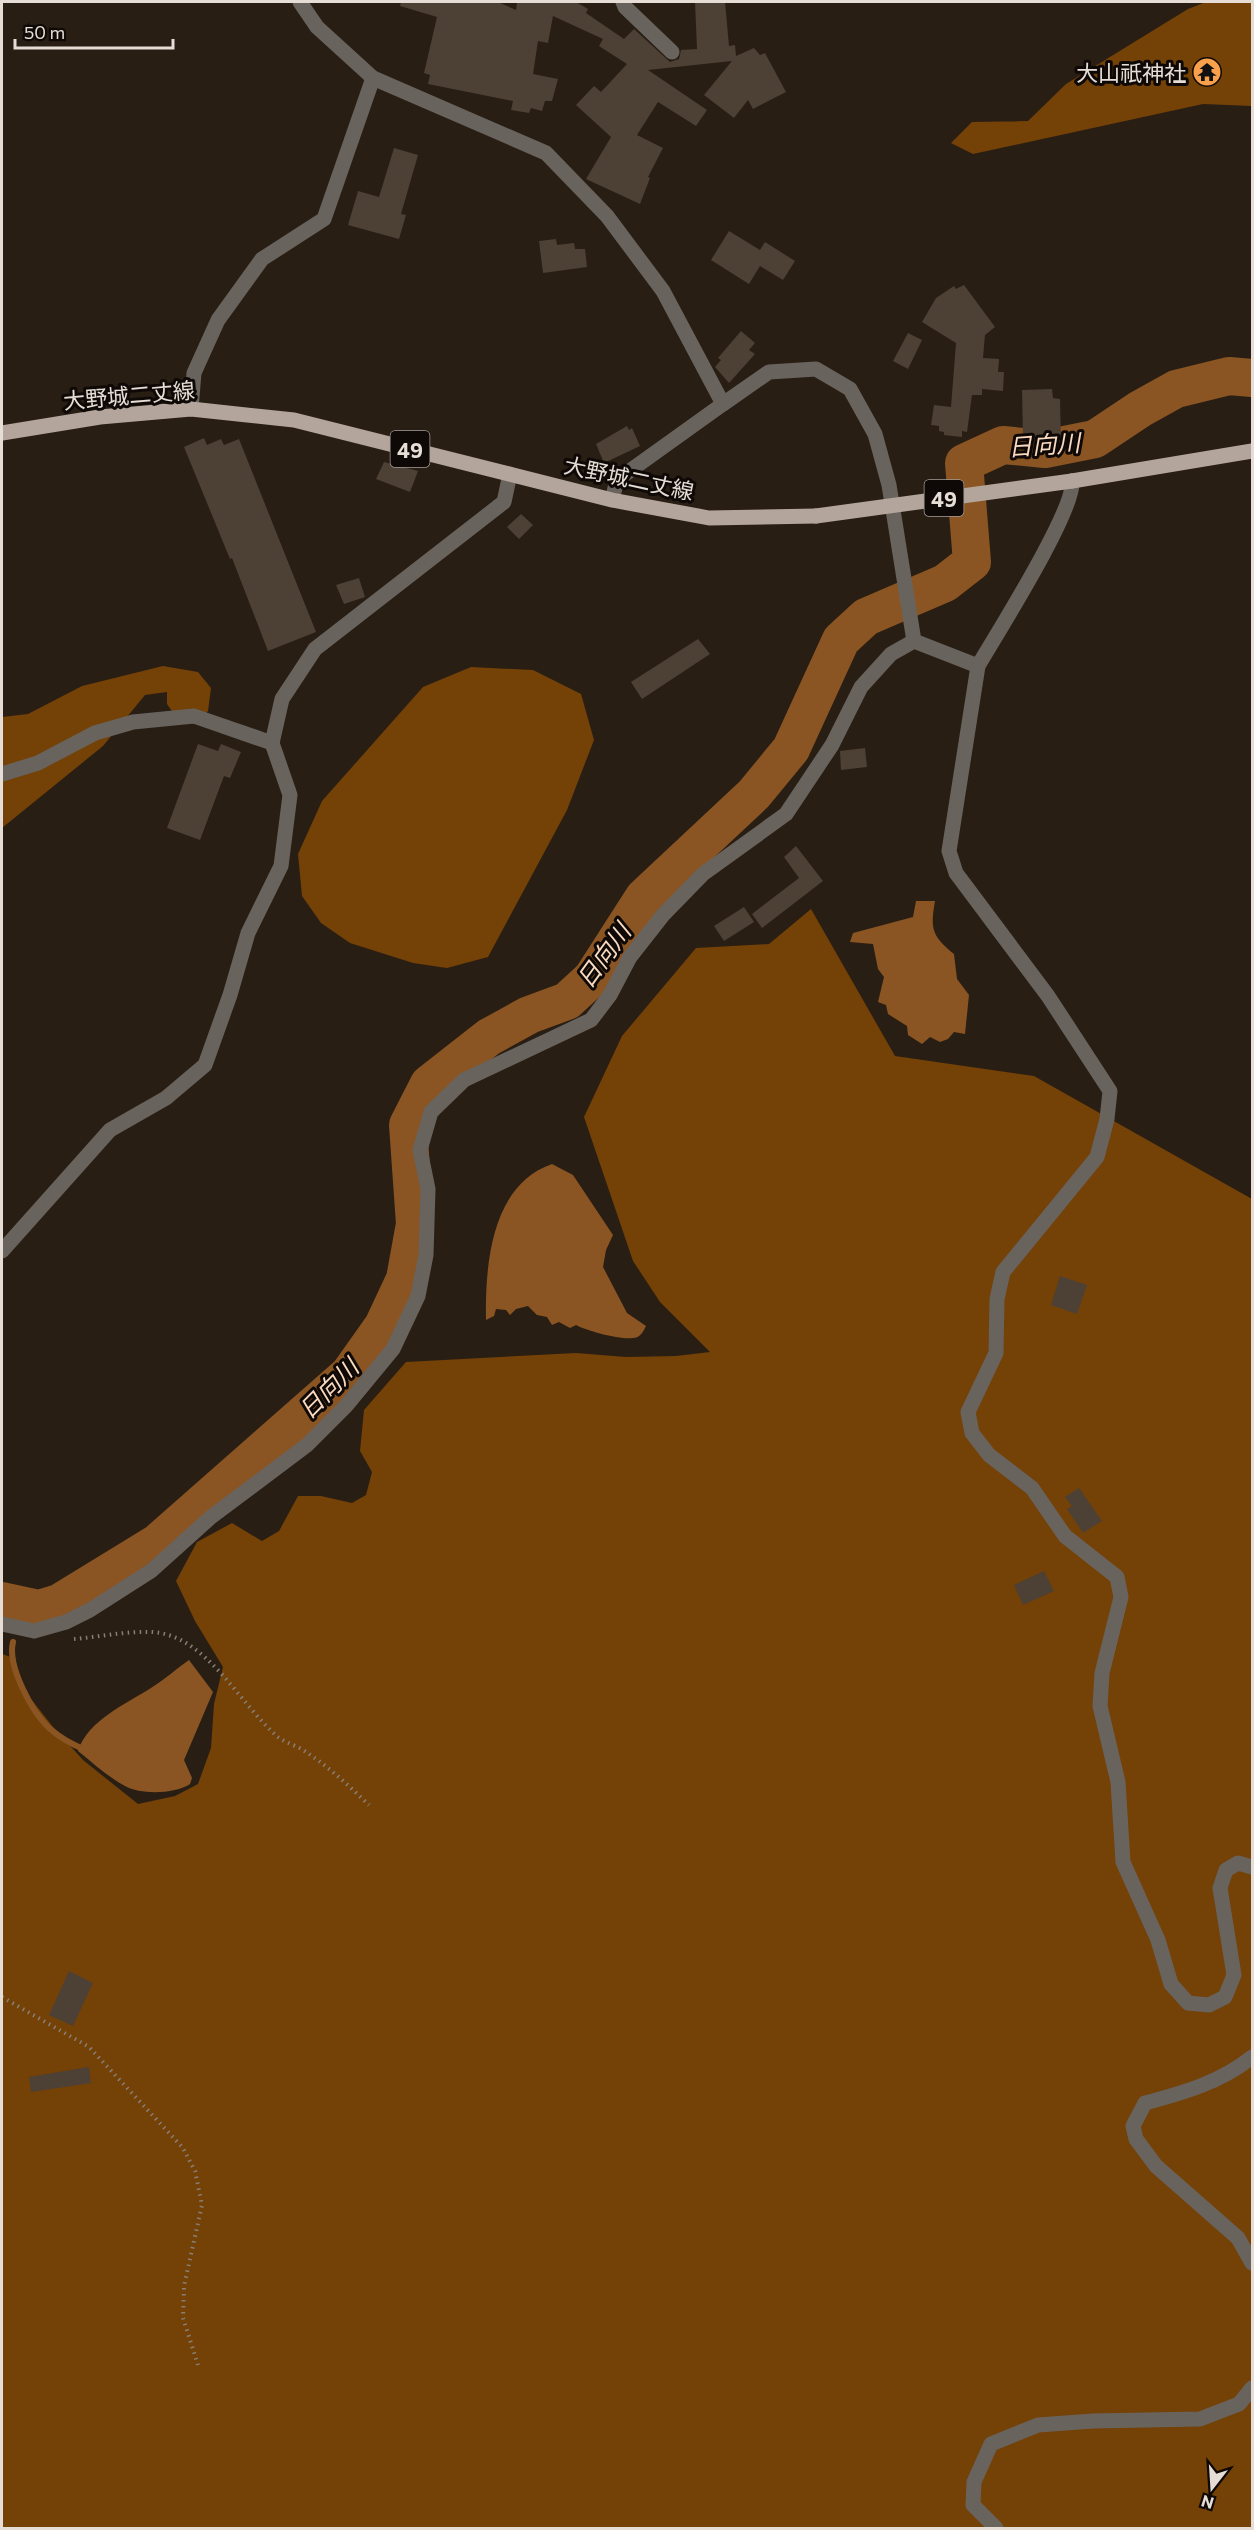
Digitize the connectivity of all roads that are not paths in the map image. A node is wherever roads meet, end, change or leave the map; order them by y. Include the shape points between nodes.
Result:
1 (302, 2) edge
2 (623, 2) edge
3 (672, 52) dead end
4 (373, 78) junction
5 (723, 404) junction
6 (191, 409) junction
7 (2, 433) edge
8 (1252, 451) edge
9 (510, 474) junction
10 (1072, 481) junction
11 (612, 500) junction
12 (914, 641) junction
13 (978, 666) junction
14 (272, 743) junction
15 (2, 774) edge
16 (2, 1251) edge
17 (2, 1624) edge
18 (1252, 1867) edge
19 (1252, 2057) edge
20 (1252, 2263) edge
21 (1252, 2388) edge
22 (996, 2529) edge

1 - 4 street via 317,27
2 - 3 street
4 - 5 street via 546,153 607,216 663,291
4 - 6 street via 324,219 262,259 218,320 194,373
5 - 11 street via 617,480
5 - 12 street via 769,372 816,369 850,389 875,434 889,485
6 - 7 main road, 大野城二丈線 / 49 via 100,417
6 - 9 main road, 大野城二丈線 / 49 via 294,420
8 - 10 main road, 大野城二丈線 / 49
9 - 11 main road, 大野城二丈線 / 49
9 - 14 street via 504,502 315,650 282,699
10 - 11 main road, 大野城二丈線 / 49, bridge via 816,516 708,518
10 - 13 street via 1073,492 1046,547
12 - 13 street
12 - 17 street via 891,654 861,687 832,745 786,814 703,874 663,915 630,957 591,1020 464,1080 431,1112 420,1150 428,1189 426,1255 418,1296 393,1349 346,1406 307,1445 211,1517 151,1571 90,1610 34,1631
13 - 18 street via 949,851 956,873 1048,996 1110,1091 1097,1157 1003,1272 997,1299 996,1353 968,1412 972,1433 989,1455 1032,1488 1065,1536 1117,1578 1121,1597 1102,1673 1100,1706 1118,1782 1123,1862 1158,1940 1171,1984 1188,2003 1209,2004 1225,1997 1234,1975 1220,1888 1226,1870 1238,1863
14 - 15 street via 194,716 133,722 95,733 38,763
14 - 16 street via 290,795 282,866 248,933 205,1065 166,1098 110,1130
19 - 20 street via 1236,2070 1189,2091 1145,2103 1133,2126 1136,2139 1156,2166 1238,2238
21 - 22 street via 1239,2404 1200,2419 1038,2425 991,2444 974,2482 973,2505

